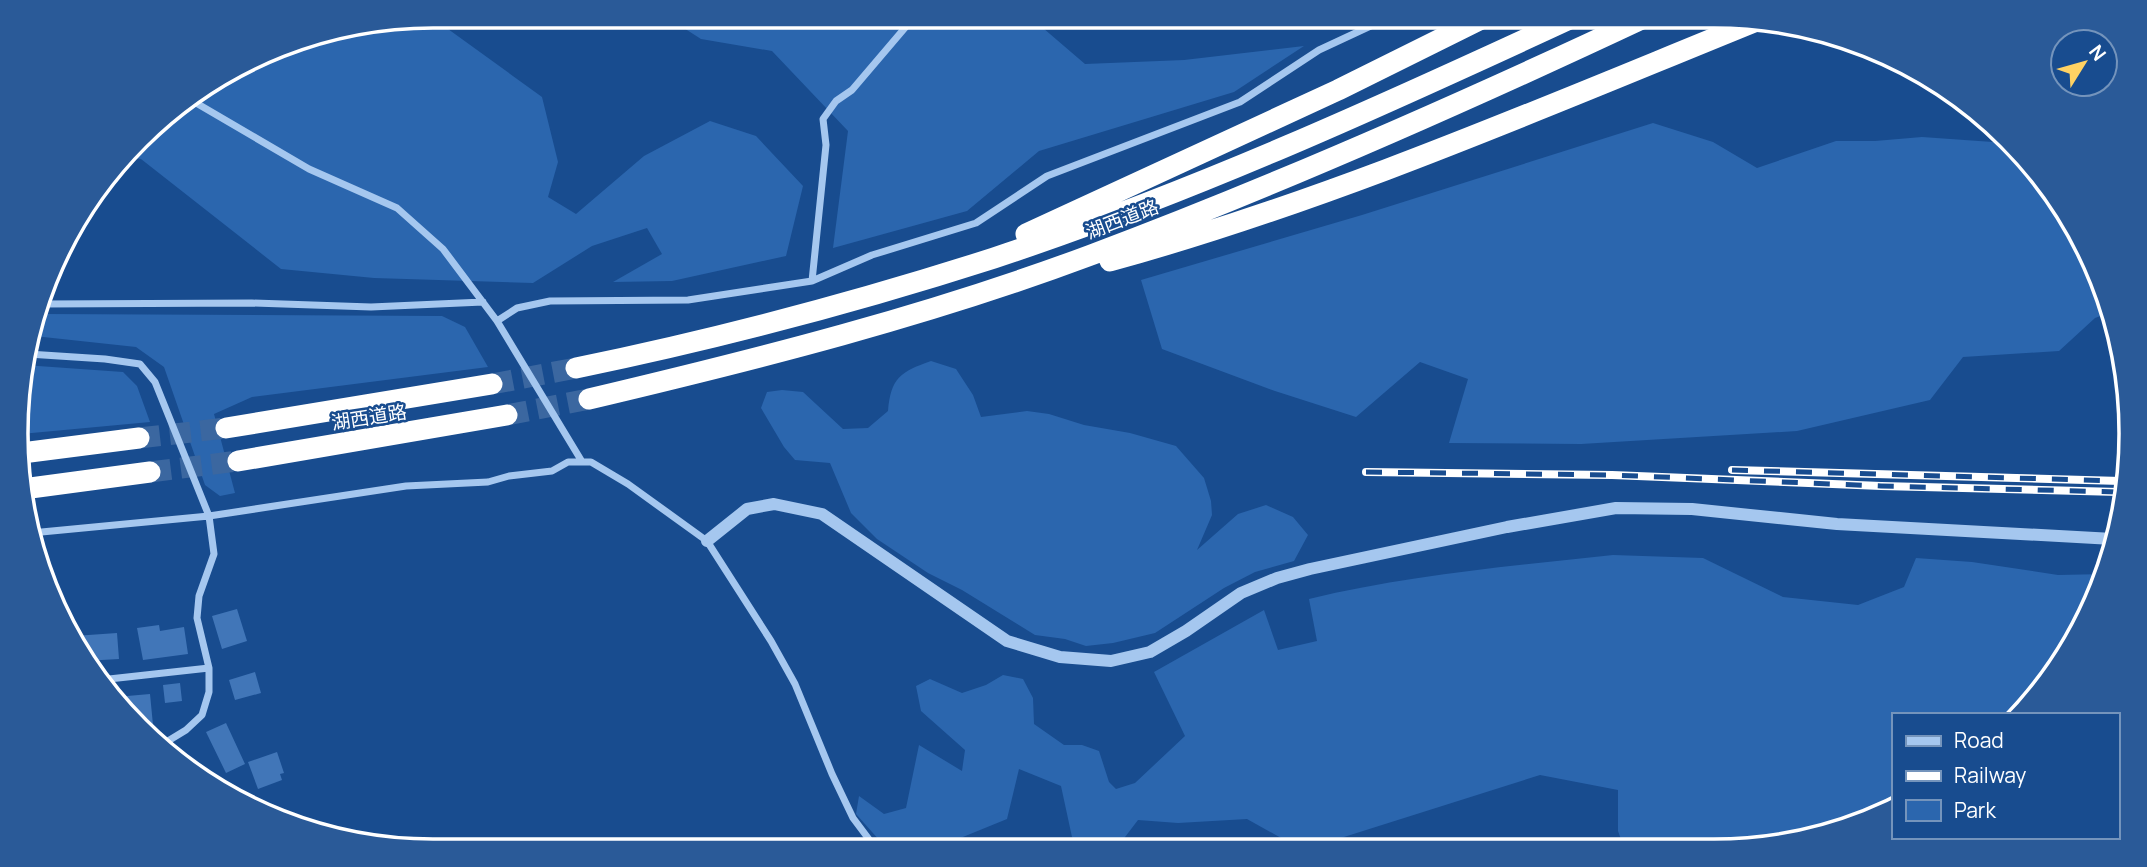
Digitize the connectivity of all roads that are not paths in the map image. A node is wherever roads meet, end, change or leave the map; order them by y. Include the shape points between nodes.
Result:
1 (905, 28) edge
2 (1366, 28) edge
3 (1463, 28) edge
4 (1550, 28) edge
5 (1622, 28) edge
6 (1737, 29) edge
7 (198, 104) edge
8 (812, 281) junction
9 (901, 286) junction
10 (970, 296) junction
11 (483, 302) junction
12 (50, 304) edge
13 (497, 321) junction
14 (36, 355) edge
15 (576, 368) tunnel mouth
16 (492, 384) tunnel mouth
17 (589, 399) tunnel mouth
18 (507, 415) tunnel mouth
19 (226, 428) tunnel mouth
20 (139, 438) tunnel mouth
21 (29, 452) edge
22 (581, 460) junction
23 (238, 461) tunnel mouth
24 (150, 472) tunnel mouth
25 (31, 488) edge
26 (209, 516) junction
27 (41, 532) edge
28 (2105, 539) edge
29 (708, 541) junction
30 (209, 668) junction
31 (111, 679) edge
32 (169, 741) edge
33 (870, 839) edge

1 - 8 street via 823,119 826,145
2 - 8 street via 1319,50 1240,102 1046,176 976,223 872,255
3 - 9 highway via 1193,157
4 - 9 highway, 湖西道路 via 1377,109 1187,186 1030,245
5 - 10 highway, 湖西道路 via 1272,184 1088,256
6 - 10 highway via 1520,119 1236,223
7 - 11 street via 309,169 397,208 443,248
8 - 13 street via 688,300 550,301 517,309
9 - 15 highway, 湖西道路 via 771,324
10 - 17 highway, 湖西道路 via 779,353
11 - 12 street via 371,307
11 - 13 street
13 - 22 street
14 - 26 street via 140,364 155,382
16 - 19 highway, 湖西道路
18 - 23 highway, 湖西道路
20 - 21 highway
22 - 26 street via 552,471 488,482 406,486
22 - 29 street via 609,472
24 - 25 highway
26 - 27 street
26 - 30 street via 214,554 199,596 197,618
28 - 29 street via 1837,524 1692,509 1616,508 1277,578 1241,593 1150,652 1111,661 1060,657 1007,641 822,514 774,504 747,509
29 - 33 street via 777,652 848,807
30 - 31 street
30 - 32 street via 209,692 202,715

